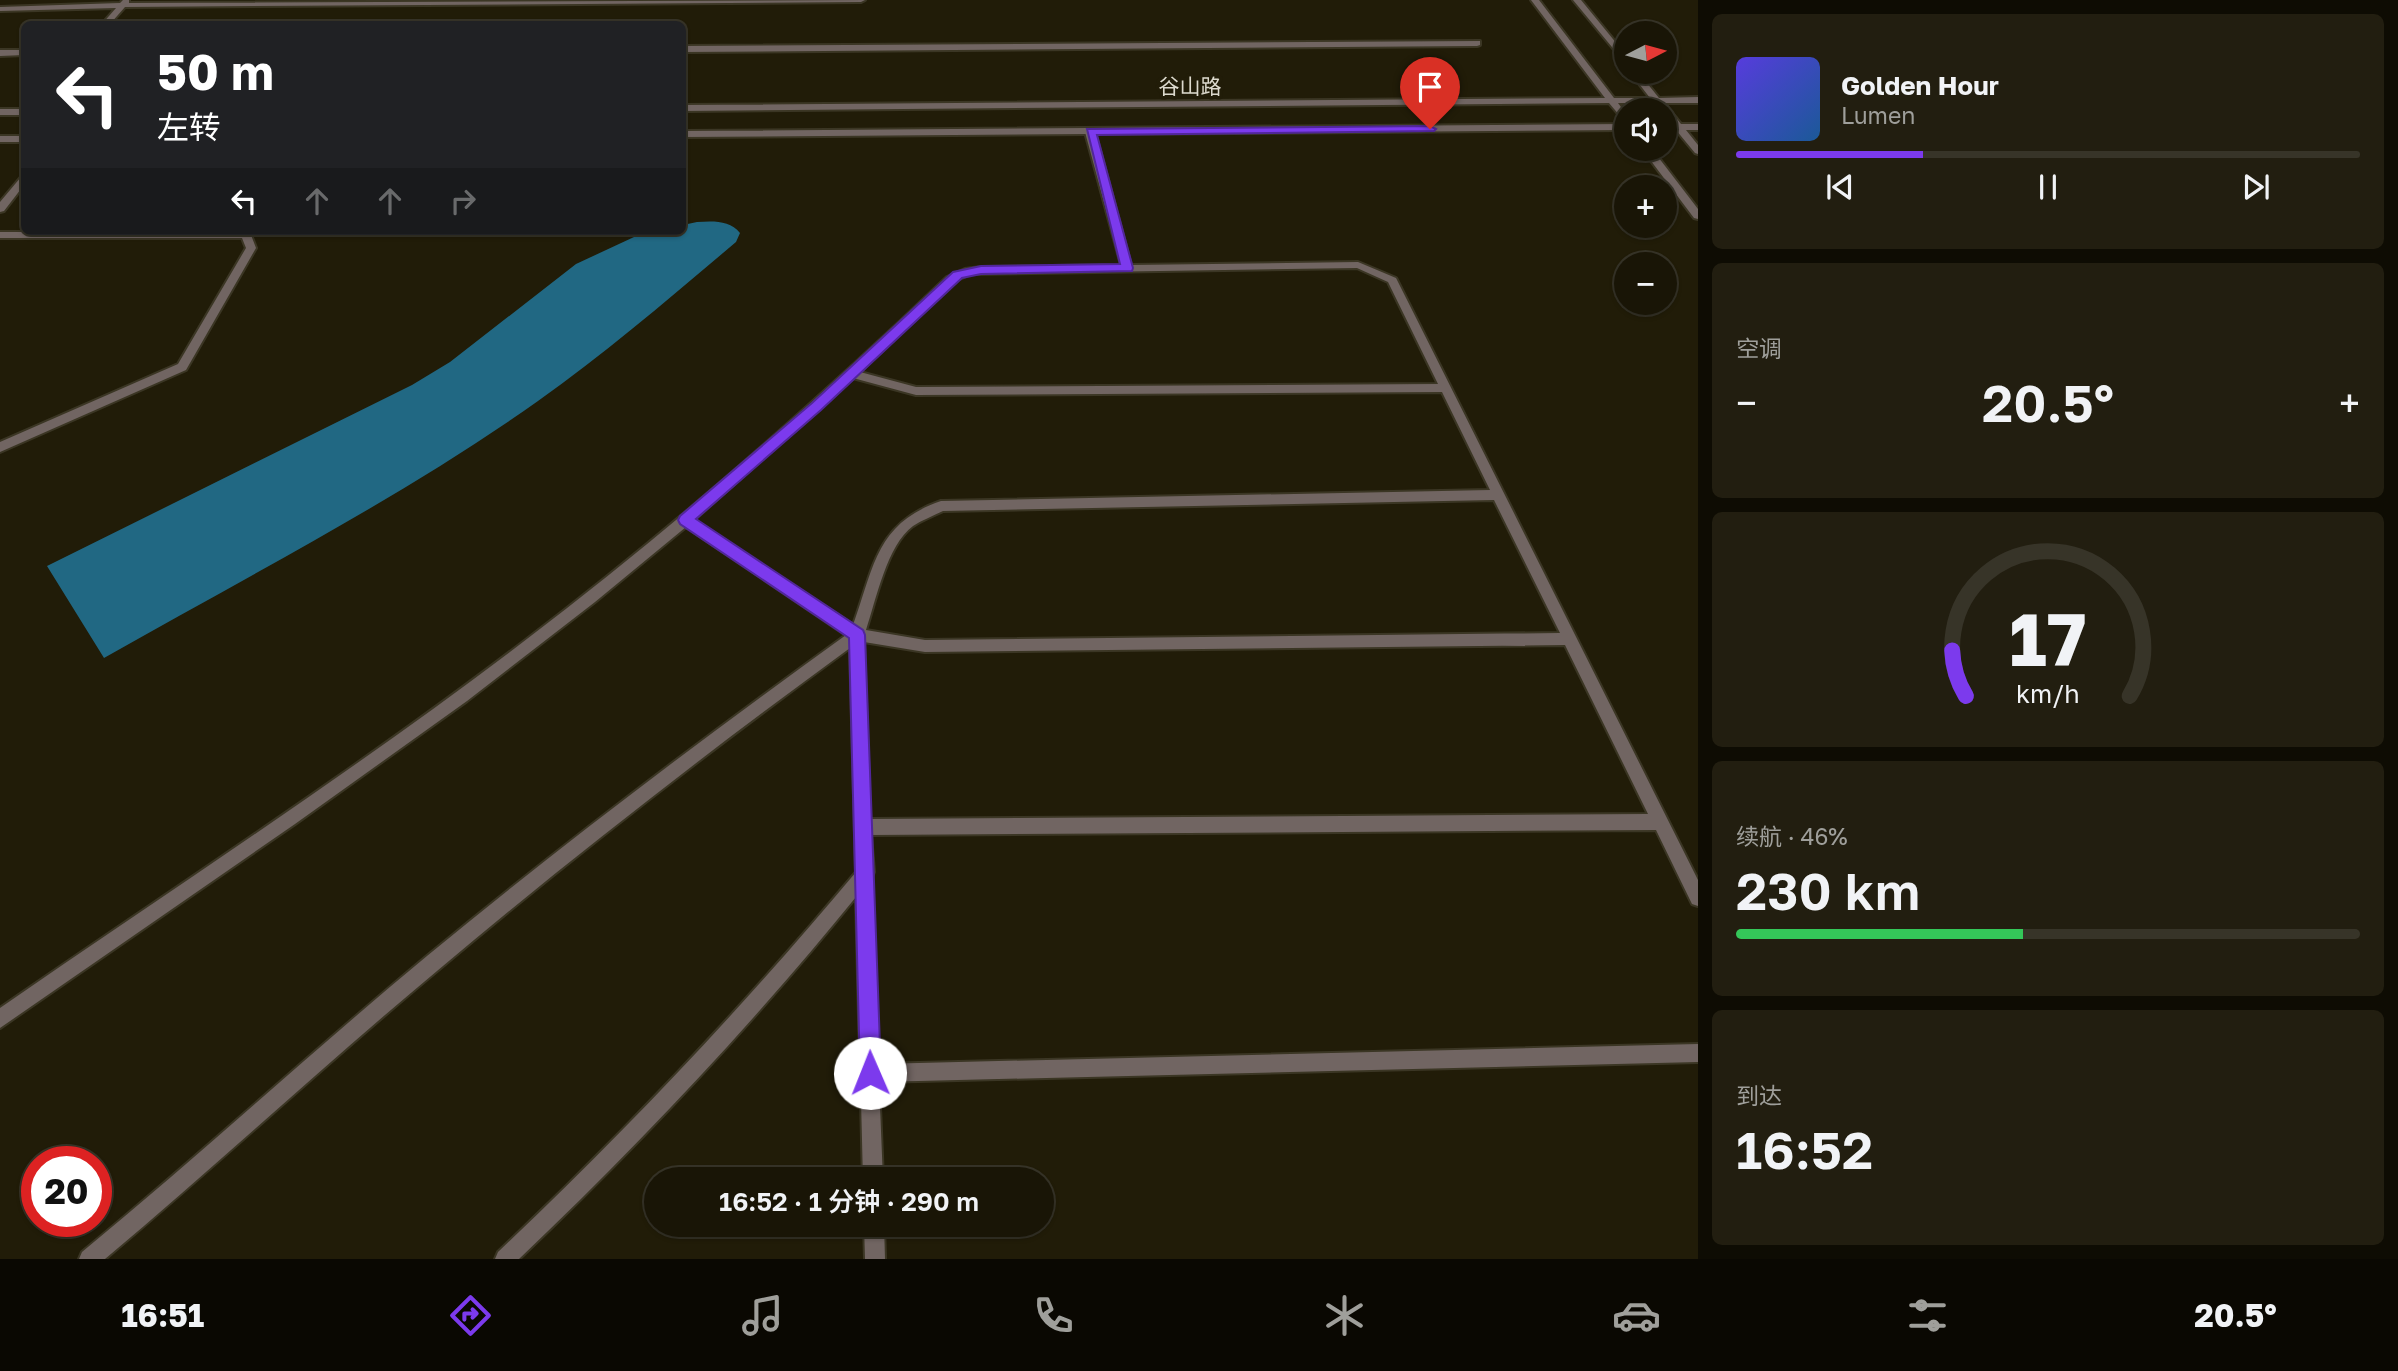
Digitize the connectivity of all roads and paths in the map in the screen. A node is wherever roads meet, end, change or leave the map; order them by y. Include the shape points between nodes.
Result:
1 (861, 0) edge
2 (1535, 0) edge
3 (1577, 0) edge
4 (634, 1) edge
5 (124, 3) edge
6 (0, 9) edge
7 (109, 21) edge
8 (1476, 43) dead end
9 (1614, 46) edge
10 (686, 48) edge
11 (0, 53) edge
12 (21, 53) edge
13 (1644, 84) edge
14 (1656, 98) edge
15 (1698, 100) edge
16 (1612, 101) junction
17 (1677, 101) edge
18 (1614, 104) edge
19 (686, 108) edge
20 (0, 112) edge
21 (21, 112) edge
22 (1677, 125) edge
23 (1614, 127) edge
24 (1679, 127) junction
25 (1698, 127) edge
26 (1090, 131) junction
27 (686, 134) edge
28 (0, 139) edge
29 (21, 139) edge
30 (1698, 151) edge
31 (1656, 161) edge
32 (21, 183) edge
33 (0, 209) edge
34 (1698, 216) edge
35 (0, 235) edge
36 (21, 235) edge
37 (246, 235) edge
38 (1127, 268) junction
39 (852, 374) junction
40 (1446, 388) junction
41 (0, 447) edge
42 (1499, 495) junction
43 (685, 520) junction
44 (857, 635) junction
45 (1570, 639) junction
46 (1661, 822) junction
47 (864, 827) junction
48 (866, 872) junction
49 (1698, 898) edge
50 (0, 1019) edge
51 (1698, 1053) edge
52 (870, 1073) junction
53 (873, 1167) edge
54 (874, 1237) edge
55 (89, 1259) edge
56 (505, 1259) edge
57 (874, 1259) edge

1 - 4 street
2 - 16 street
3 - 9 street
4 - 5 street
5 - 6 street
5 - 7 street
8 - 10 street
11 - 12 street
13 - 14 street
15 - 17 street, 谷山路
16 - 18 street
16 - 19 street, 谷山路
20 - 21 street
22 - 24 street
23 - 26 street, 谷山路
24 - 25 street
24 - 30 street
26 - 27 street, 谷山路
26 - 38 street
28 - 29 street
31 - 34 street
32 - 33 street
35 - 36 street
37 - 41 street via 251,248 182,367
38 - 39 street via 981,270 958,275
38 - 40 street via 1358,265 1392,280
39 - 40 street via 916,391
39 - 43 street
40 - 42 street
42 - 44 street via 941,506 897,533
42 - 45 street
43 - 44 street
43 - 50 street via 464,694
44 - 45 street via 925,646
44 - 47 street
44 - 55 street via 572,849
45 - 46 street
46 - 47 street
46 - 49 street
47 - 48 street
48 - 52 street
48 - 56 street via 700,1067
51 - 52 street
52 - 53 street
54 - 57 street

